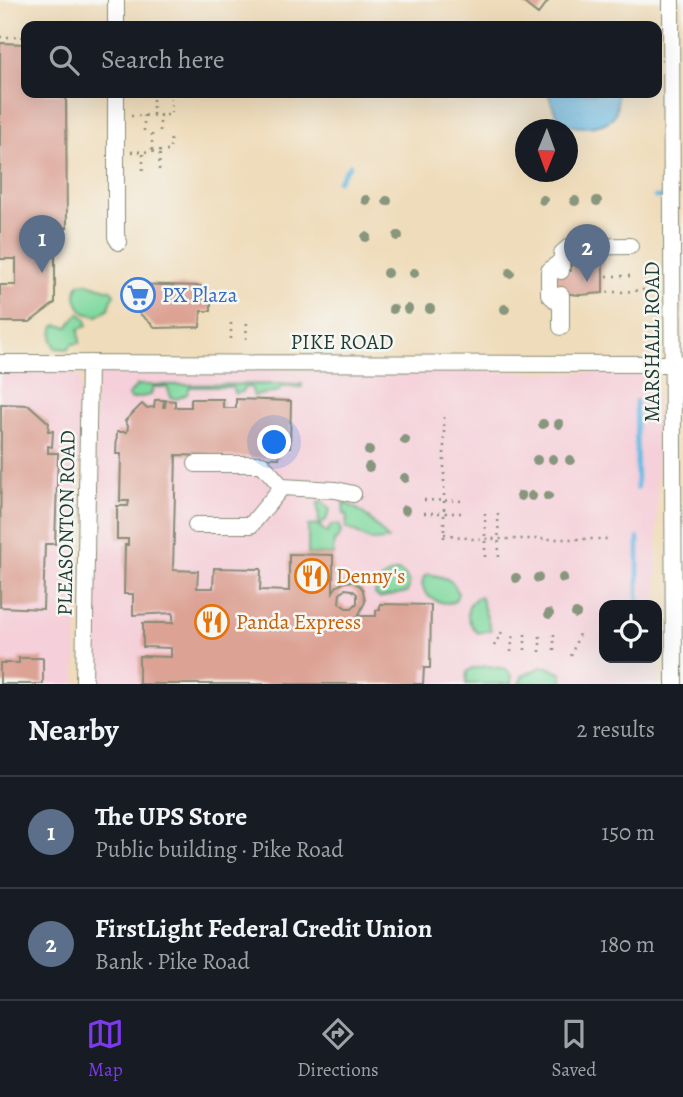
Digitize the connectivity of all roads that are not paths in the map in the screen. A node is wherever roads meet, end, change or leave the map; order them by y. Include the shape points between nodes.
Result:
1 (116, 0) edge
2 (671, 0) edge
3 (116, 21) edge
4 (116, 98) edge
5 (119, 242) dead end
6 (630, 246) dead end
7 (561, 327) dead end
8 (0, 363) edge
9 (89, 363) junction
10 (678, 364) edge
11 (196, 464) dead end
12 (282, 487) junction
13 (353, 494) dead end
14 (678, 514) edge
15 (196, 525) dead end
16 (678, 658) edge
17 (84, 684) edge
18 (674, 684) edge

1 - 3 street
2 - 10 street, MARSHALL ROAD via 673,289
4 - 5 street
6 - 7 street via 564,249 561,266 549,271 548,294 561,299
8 - 9 street, PIKE ROAD
9 - 10 street, PIKE ROAD
9 - 17 street, PLEASONTON ROAD
10 - 14 street, MARSHALL ROAD
11 - 12 street via 262,464
12 - 13 street
12 - 15 street via 251,526
14 - 16 street, MARSHALL ROAD
16 - 18 street, MARSHALL ROAD

